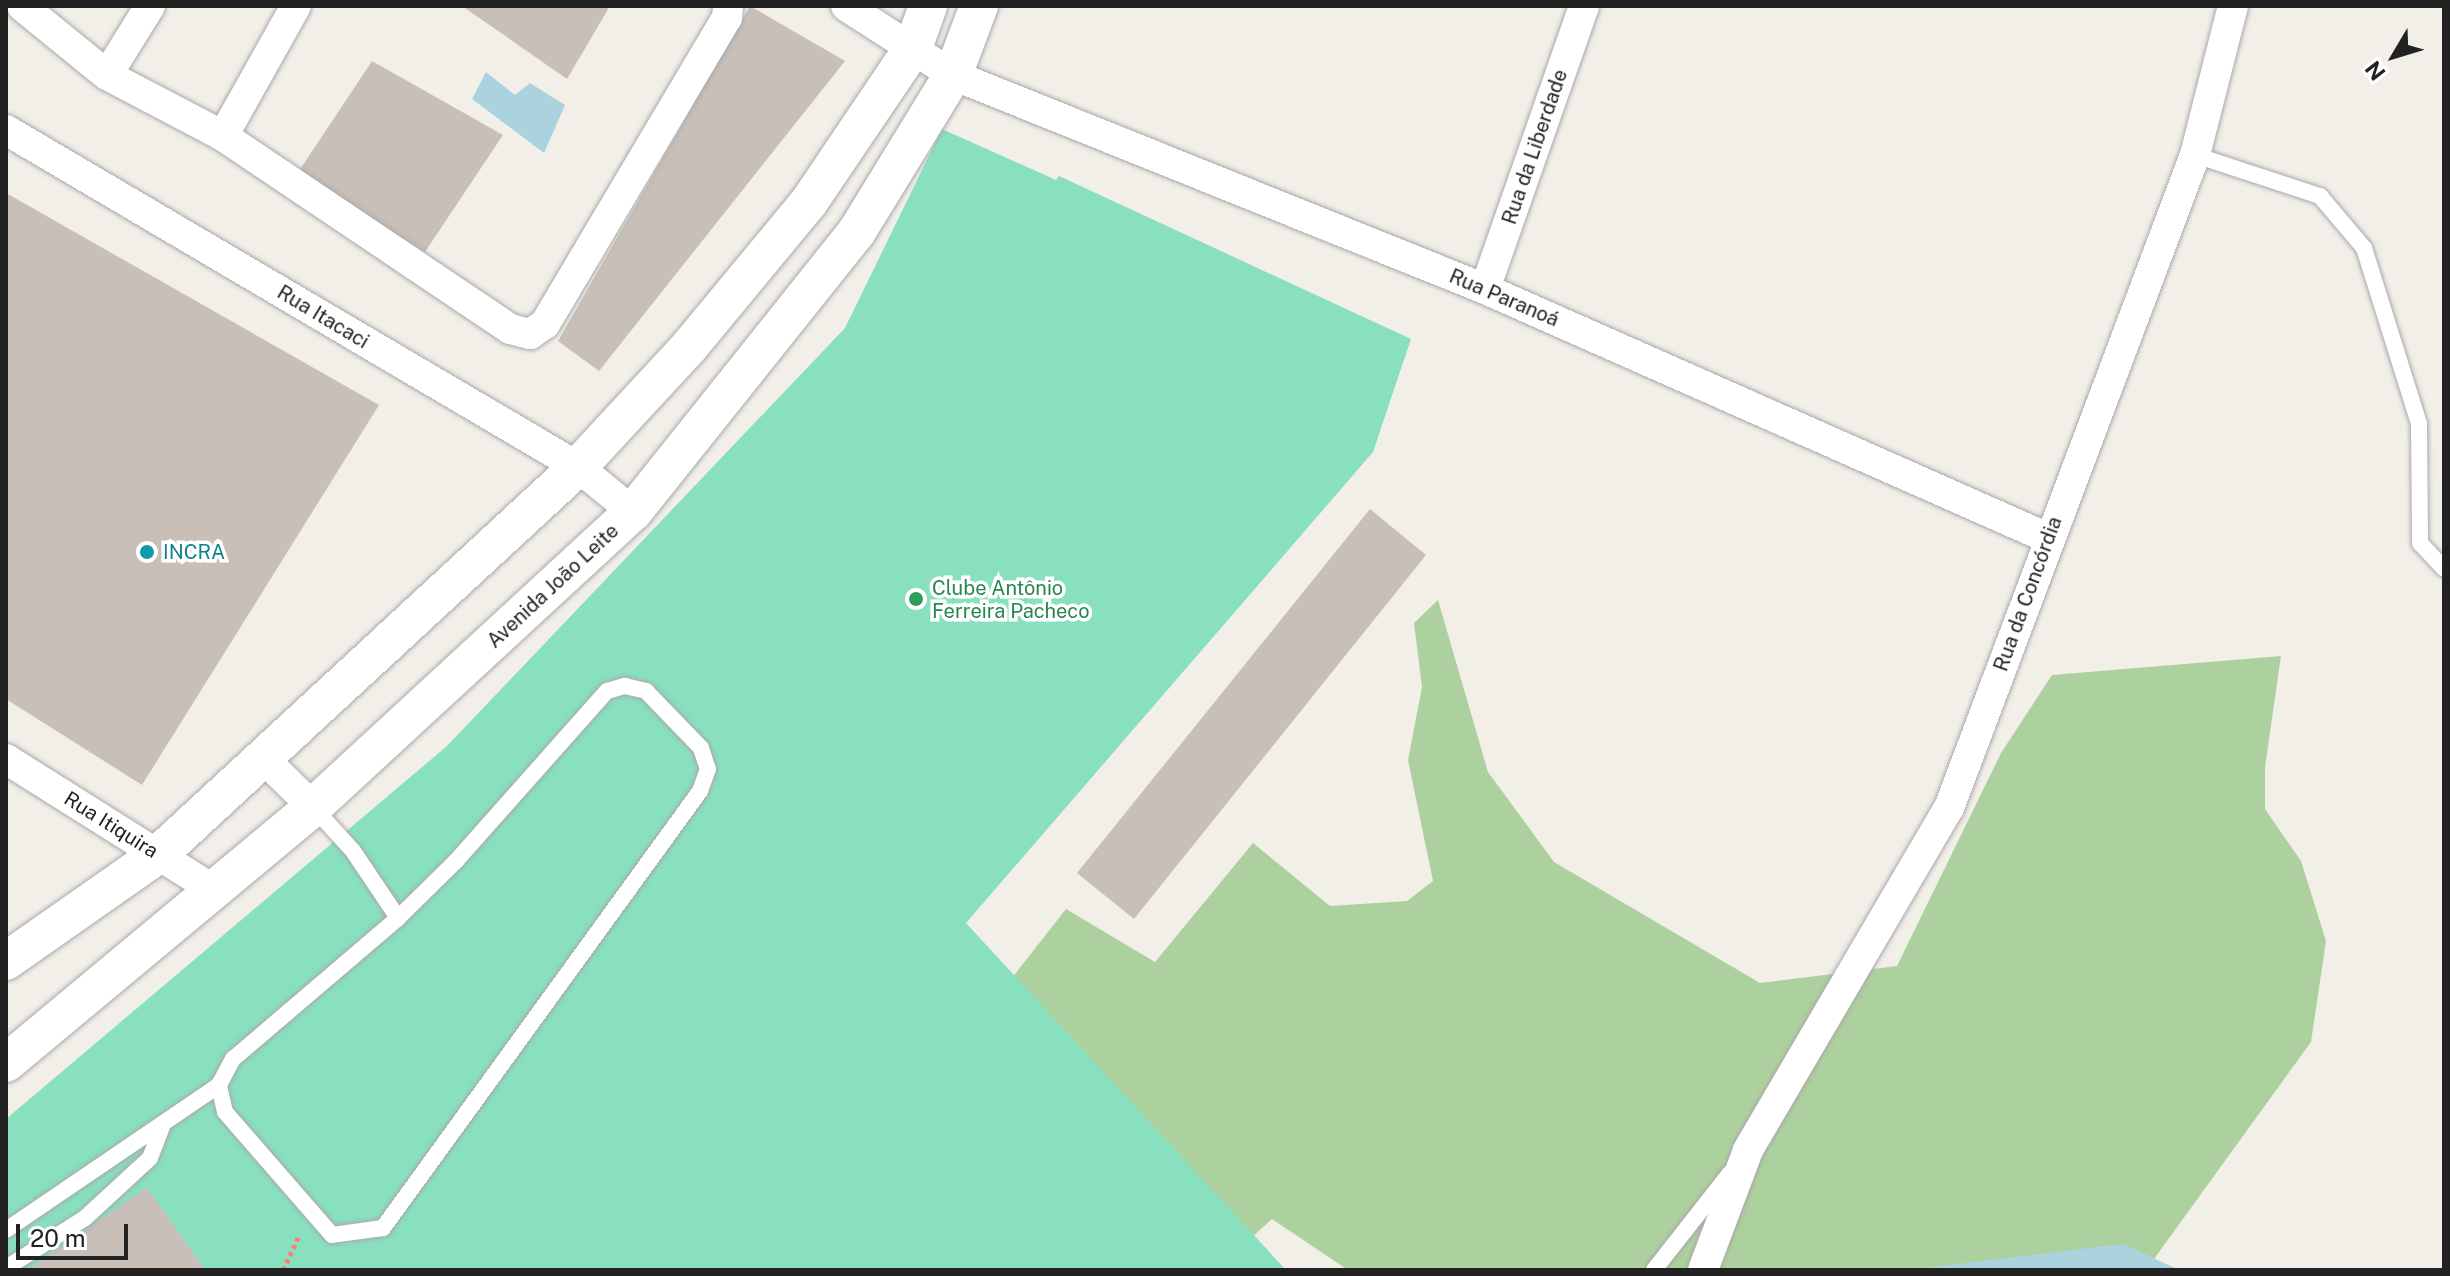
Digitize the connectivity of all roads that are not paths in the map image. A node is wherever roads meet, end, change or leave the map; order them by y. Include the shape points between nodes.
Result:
1 (150, 6) edge
2 (296, 6) edge
3 (728, 6) edge
4 (846, 6) edge
5 (928, 6) edge
6 (979, 6) edge
7 (1584, 6) edge
8 (2233, 6) edge
9 (27, 8) edge
10 (913, 48) junction
11 (107, 75) junction
12 (953, 75) junction
13 (6, 130) edge
14 (223, 136) junction
15 (2195, 155) junction
16 (1485, 289) junction
17 (578, 467) junction
18 (633, 512) junction
19 (2048, 538) junction
20 (2444, 569) edge
21 (263, 758) junction
22 (6, 759) edge
23 (313, 807) junction
24 (159, 854) junction
25 (216, 891) junction
26 (398, 918) junction
27 (6, 961) edge
28 (6, 1063) edge
29 (219, 1085) junction
30 (164, 1122) junction
31 (1748, 1150) junction
32 (6, 1230) edge
33 (6, 1268) edge
34 (1654, 1270) edge
35 (1703, 1270) edge

1 - 11 street
2 - 14 street
3 - 14 street via 727,18 545,324 530,334 510,329
4 - 10 street, Rua Paranoá
5 - 10 street
6 - 12 street, Avenida João Leite
7 - 16 street, Rua da Liberdade
8 - 15 street, Rua da Concórdia
9 - 11 street
10 - 12 street, Rua Paranoá
10 - 17 street via 809,202 689,347
11 - 14 street
12 - 16 street, Rua Paranoá
12 - 18 street, Avenida João Leite via 856,233
13 - 17 street, Rua Itacaci
15 - 19 street, Rua da Concórdia
15 - 20 lane via 2320,196 2364,248 2419,424 2420,543
16 - 19 street, Rua Paranoá
17 - 18 street, Rua Itacaci
17 - 21 street
18 - 23 street, Avenida João Leite
19 - 31 street, Rua da Concórdia via 1949,808
21 - 23 street
21 - 24 street
22 - 24 street, Rua Itiquira
23 - 25 street, Avenida João Leite
23 - 26 lane via 353,851
24 - 25 street, Rua Itiquira
24 - 27 street
25 - 28 street, Avenida João Leite
26 - 29 lane via 233,1059
26 - 29 lane via 456,861 607,691 625,686 646,691 701,748 708,769 700,791 383,1228 332,1235 225,1112
29 - 30 lane
30 - 32 lane
30 - 33 lane via 150,1158 85,1218
31 - 34 lane
31 - 35 street, Rua da Concórdia

